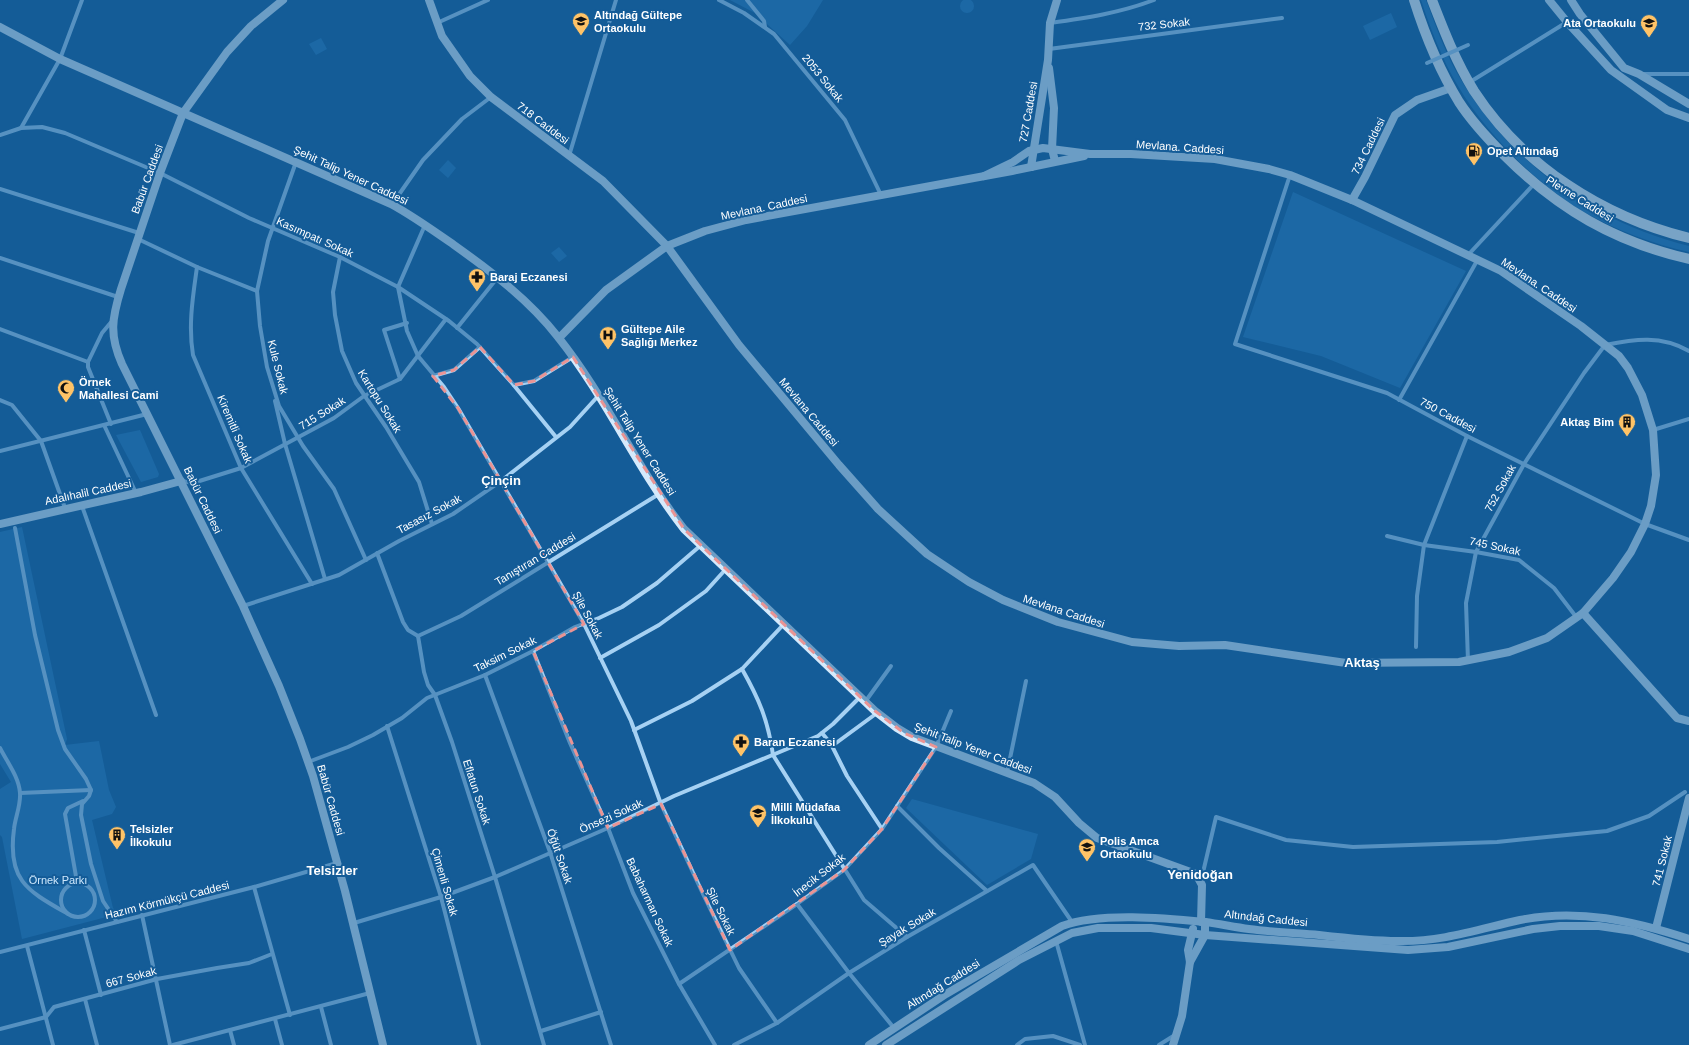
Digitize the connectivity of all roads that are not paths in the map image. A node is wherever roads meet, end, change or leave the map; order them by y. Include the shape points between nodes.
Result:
1 (82, 0) edge
2 (283, 0) edge
3 (429, 0) edge
4 (488, 0) edge
5 (616, 0) edge
6 (719, 0) edge
7 (747, 0) edge
8 (1057, 0) edge
9 (1154, 0) edge
10 (1414, 0) edge
11 (1432, 0) edge
12 (1549, 0) edge
13 (1571, 0) edge
14 (1282, 18) dead end
15 (1567, 22) junction
16 (1050, 23) junction
17 (437, 24) junction
18 (0, 27) edge
19 (765, 27) junction
20 (1468, 45) dead end
21 (1049, 49) junction
22 (60, 59) junction
23 (1048, 60) junction
24 (1427, 63) dead end
25 (1639, 74) junction
26 (1689, 74) edge
27 (1469, 82) junction
28 (1451, 88) junction
29 (491, 97) junction
30 (1689, 104) edge
31 (183, 113) junction
32 (1689, 118) edge
33 (21, 128) junction
34 (0, 135) edge
35 (1033, 149) junction
36 (1052, 149) junction
37 (1090, 154) junction
38 (569, 157) junction
39 (296, 161) junction
40 (1055, 162) junction
41 (1031, 167) junction
42 (160, 173) junction
43 (984, 176) junction
44 (1290, 176) junction
45 (1534, 184) junction
46 (0, 189) edge
47 (400, 193) dead end
48 (881, 196) junction
49 (1352, 200) junction
50 (425, 225) junction
51 (271, 228) junction
52 (138, 236) junction
53 (1689, 238) edge
54 (667, 246) junction
55 (1468, 255) junction
56 (340, 257) junction
57 (0, 258) edge
58 (1689, 259) edge
59 (1478, 260) junction
60 (197, 267) junction
61 (498, 277) junction
62 (398, 287) junction
63 (257, 291) junction
64 (118, 297) junction
65 (114, 319) junction
66 (446, 319) junction
67 (407, 323) junction
68 (457, 328) junction
69 (0, 329) edge
70 (559, 338) junction
71 (1605, 345) junction
72 (480, 347) junction
73 (1689, 351) edge
74 (418, 356) junction
75 (573, 357) junction
76 (88, 362) junction
77 (434, 376) junction
78 (400, 379) junction
79 (514, 385) junction
80 (274, 391) junction
81 (364, 396) junction
82 (599, 396) junction
83 (0, 400) edge
84 (1399, 400) junction
85 (147, 414) junction
86 (1689, 419) edge
87 (111, 424) junction
88 (104, 426) junction
89 (1653, 430) junction
90 (1467, 436) junction
91 (298, 438) junction
92 (556, 438) junction
93 (41, 441) junction
94 (285, 444) junction
95 (0, 451) edge
96 (1524, 464) junction
97 (241, 468) junction
98 (181, 481) junction
99 (501, 482) junction
100 (137, 493) junction
101 (660, 494) junction
102 (82, 505) junction
103 (65, 508) junction
104 (0, 524) edge
105 (432, 524) junction
106 (1645, 524) junction
107 (15, 528) dead end
108 (1387, 536) dead end
109 (1689, 540) edge
110 (1424, 545) junction
111 (700, 546) junction
112 (1476, 552) junction
113 (377, 553) junction
114 (366, 560) junction
115 (548, 562) junction
116 (725, 570) junction
117 (325, 579) junction
118 (312, 584) junction
119 (243, 606) junction
120 (1580, 616) junction
121 (584, 624) junction
122 (784, 625) junction
123 (418, 636) junction
124 (1416, 647) dead end
125 (533, 651) junction
126 (600, 658) junction
127 (1468, 661) junction
128 (891, 666) dead end
129 (742, 668) junction
130 (484, 675) junction
131 (1026, 681) dead end
132 (435, 694) junction
133 (862, 699) junction
134 (951, 711) dead end
135 (877, 713) junction
136 (156, 714) dead end
137 (1689, 721) edge
138 (388, 726) junction
139 (634, 730) junction
140 (822, 733) junction
141 (832, 746) junction
142 (936, 747) junction
143 (0, 748) edge
144 (773, 755) junction
145 (308, 762) junction
146 (1007, 773) junction
147 (91, 790) junction
148 (20, 793) junction
149 (1687, 795) edge
150 (83, 802) junction
151 (661, 804) junction
152 (897, 806) junction
153 (608, 828) junction
154 (882, 829) junction
155 (550, 852) junction
156 (338, 863) junction
157 (844, 870) junction
158 (495, 877) junction
159 (1201, 881) junction
160 (77, 882) junction
161 (254, 887) junction
162 (987, 891) junction
163 (441, 897) junction
164 (102, 898) junction
165 (797, 904) junction
166 (94, 906) junction
167 (68, 914) junction
168 (142, 915) junction
169 (117, 922) junction
170 (1072, 922) junction
171 (1200, 922) junction
172 (354, 924) junction
173 (1656, 928) junction
174 (84, 930) junction
175 (1191, 933) junction
176 (1205, 935) junction
177 (907, 937) junction
178 (1689, 939) edge
179 (1056, 941) junction
180 (27, 946) junction
181 (1689, 949) edge
182 (730, 950) junction
183 (0, 952) edge
184 (272, 954) junction
185 (1190, 962) junction
186 (849, 973) junction
187 (156, 979) junction
188 (679, 984) junction
189 (371, 992) junction
190 (101, 995) junction
191 (85, 999) junction
192 (321, 1006) junction
193 (601, 1012) junction
194 (290, 1015) junction
195 (46, 1017) junction
196 (275, 1019) junction
197 (777, 1023) junction
198 (895, 1028) junction
199 (0, 1029) edge
200 (230, 1030) junction
201 (541, 1031) junction
202 (1177, 1034) junction
203 (53, 1045) edge
204 (97, 1045) edge
205 (170, 1045) edge
206 (173, 1045) edge
207 (234, 1045) edge
208 (282, 1045) edge
209 (331, 1045) edge
210 (383, 1045) edge
211 (480, 1045) edge
212 (544, 1045) edge
213 (611, 1045) edge
214 (715, 1045) edge
215 (734, 1045) edge
216 (869, 1045) edge
217 (886, 1045) edge
218 (1017, 1045) edge
219 (1080, 1045) edge
220 (1085, 1045) edge
221 (1159, 1045) edge
222 (1173, 1045) edge

1 - 22 street
2 - 31 street, Babür Caddesi via 251,26 227,52
3 - 17 street, 718 Caddesi
4 - 17 street
5 - 38 street
6 - 19 street, 2053 Sokak via 744,12
7 - 19 street via 764,21
8 - 16 street, 727 Caddesi
9 - 16 street via 1100,16
10 - 28 main road, Plevne Caddesi
11 - 27 main road, Plevne Caddesi via 1445,35
12 - 15 street
13 - 25 street via 1624,68
14 - 21 street, 732 Sokak
15 - 27 street
15 - 32 street via 1611,70 1667,110
16 - 21 street, 727 Caddesi
17 - 29 street, 718 Caddesi via 454,55
18 - 22 street, Şehit Talip Yener Caddesi
19 - 48 street, 2053 Sokak via 774,34 845,120
20 - 24 street, bridge
21 - 23 street, 727 Caddesi
22 - 31 street, Şehit Talip Yener Caddesi
22 - 33 street
23 - 35 street, 727 Caddesi
23 - 36 street, 727 Caddesi via 1054,108
25 - 26 street
25 - 30 street
27 - 53 main road, Plevne Caddesi via 1490,113 1519,144 1541,165 1577,192 1616,213
28 - 45 main road, Plevne Caddesi via 1482,133
28 - 49 street, 734 Caddesi via 1417,100 1395,115
29 - 38 street, 718 Caddesi
29 - 47 street via 462,120 423,160
31 - 39 street, Şehit Talip Yener Caddesi
31 - 42 street, Babür Caddesi
33 - 34 street, Kasımpatı Sokak
33 - 42 street, Kasımpatı Sokak via 42,127 65,133
35 - 36 street, Mevlana. Caddesi
35 - 41 street, 727 Caddesi
35 - 43 street, Mevlana. Caddesi
36 - 37 street, Mevlana. Caddesi
36 - 40 street, 727 Caddesi
37 - 40 street, Mevlana. Caddesi
37 - 44 street, Mevlana. Caddesi via 1215,159 1269,169
38 - 54 street, 718 Caddesi via 603,181
39 - 50 street, Şehit Talip Yener Caddesi via 391,204
39 - 51 street, Kule Sokak
40 - 41 street, Mevlana. Caddesi
41 - 43 street, Mevlana. Caddesi
42 - 51 street, Kasımpatı Sokak
42 - 52 street, Babür Caddesi
43 - 48 street, Mevlana. Caddesi
44 - 49 street, Mevlana. Caddesi
44 - 84 street, 750 Caddesi via 1234,344 1387,393
45 - 55 street
45 - 58 main road, Plevne Caddesi via 1572,211 1614,234 1662,253
46 - 52 street
48 - 54 street, Mevlana. Caddesi via 746,220
49 - 55 street, Mevlana. Caddesi
50 - 61 street, Şehit Talip Yener Caddesi
50 - 62 street
51 - 56 street, Kasımpatı Sokak
51 - 63 street, Kule Sokak
52 - 60 street
52 - 64 street, Babür Caddesi
54 - 70 street, Mevlana. Caddesi via 606,290
54 - 127 street, Mevlana Caddesi via 739,345 865,495 918,547 987,593 1058,622 1132,642 1175,646 1225,645 1346,663
55 - 59 street, Mevlana. Caddesi
56 - 62 street, Kasımpatı Sokak
56 - 81 street, Kartopu Sokak via 333,292 335,315 342,351
57 - 64 street
59 - 71 street, Mevlana. Caddesi via 1501,270
59 - 84 street
60 - 63 street
60 - 97 street, Kiremitli Sokak via 190,337 193,355
61 - 68 street
61 - 70 street, Şehit Talip Yener Caddesi via 520,296
62 - 66 street, Kasımpatı Sokak
62 - 67 street, Şile Sokak
63 - 80 street, Kule Sokak via 260,326
64 - 65 street, Babür Caddesi
65 - 76 street via 102,333
65 - 85 street, Babür Caddesi via 113,337 116,350
66 - 68 street, Kasımpatı Sokak
66 - 74 street, 715 Sokak
67 - 74 street, Şile Sokak via 407,331
67 - 78 street via 384,330
68 - 72 street, Kasımpatı Sokak
69 - 76 street
70 - 75 street, Şehit Talip Yener Caddesi
71 - 73 street via 1633,339 1659,339
71 - 89 street, Mevlana. Caddesi via 1619,356 1635,381
71 - 96 street, 752 Sokak
72 - 77 street via 454,370
72 - 79 street, Kasımpatı Sokak
74 - 77 street, Şile Sokak
74 - 78 street, 715 Sokak
75 - 79 street via 534,381
75 - 82 street, Şehit Talip Yener Caddesi
76 - 87 street
77 - 99 street, Şile Sokak via 458,408
78 - 81 street, 715 Sokak
79 - 92 street, Kasımpatı Sokak
80 - 91 street, Kule Sokak via 279,406
80 - 94 street
81 - 91 street, 715 Sokak via 334,418
81 - 105 street, Kartopu Sokak via 419,482
82 - 92 street, Tasasız Sokak
82 - 101 street, Şehit Talip Yener Caddesi
83 - 93 street via 12,405
84 - 90 street, 750 Caddesi
85 - 87 street
85 - 98 street, Babür Caddesi
86 - 89 street
87 - 88 street
88 - 93 street
88 - 100 street
89 - 106 street, Mevlana. Caddesi via 1656,475
90 - 96 street, 750 Caddesi
90 - 110 street
91 - 94 street, 715 Sokak
91 - 114 street, Kule Sokak via 334,489
92 - 99 street, Tasasız Sokak
93 - 95 street
93 - 103 street
94 - 97 street, 715 Sokak
94 - 117 street
96 - 106 street, 750 Caddesi
96 - 112 street, 752 Sokak
97 - 98 street, 715 Sokak via 193,483
97 - 118 street, Kiremitli Sokak
98 - 100 street, Adalıhalil Caddesi
98 - 119 street, Babür Caddesi
99 - 105 street, Tasasız Sokak via 453,514
99 - 115 street, Şile Sokak
100 - 102 street, Adalıhalil Caddesi
101 - 111 street, Şehit Talip Yener Caddesi via 684,529
101 - 115 street, Tanıştıran Caddesi
102 - 103 street, Adalıhalil Caddesi
102 - 136 street
103 - 104 street, Adalıhalil Caddesi
105 - 113 street, Tasasız Sokak
106 - 109 street, 750 Caddesi
106 - 120 street, Mevlana. Caddesi via 1622,567
107 - 147 street via 35,635 58,730 65,749
108 - 110 street, 745 Sokak
110 - 112 street, 745 Sokak
110 - 124 street via 1417,596
111 - 116 street, Şehit Talip Yener Caddesi
111 - 121 street, Taksim Sokak via 640,595 606,615
112 - 120 street, 745 Sokak via 1520,560 1554,588
112 - 127 street, 752 Sokak via 1466,603
113 - 114 street, Tasasız Sokak
113 - 123 street via 403,622 408,630
114 - 117 street, Tasasız Sokak
115 - 121 street, Şile Sokak
115 - 123 street, Tanıştıran Caddesi via 460,616
116 - 122 street, Şehit Talip Yener Caddesi
116 - 126 street via 706,591 659,626
117 - 118 street, Tasasız Sokak
118 - 119 street, Tasasız Sokak
119 - 145 street, Babür Caddesi via 279,686
120 - 127 street, Mevlana Caddesi via 1537,643
120 - 137 street, 745 Sokak via 1677,718
121 - 125 street, Taksim Sokak via 568,630
121 - 126 street, Şile Sokak
122 - 129 street
122 - 133 street, Şehit Talip Yener Caddesi
123 - 132 street, Eflatun Sokak via 424,672 428,685
125 - 130 street, Taksim Sokak
125 - 153 street, Babaharman Sokak
126 - 139 street, Şile Sokak
128 - 133 street, Önsezi Sokak
129 - 139 street via 692,701
129 - 144 street via 758,697 770,733
130 - 132 street, Taksim Sokak
130 - 155 street, Öğüt Sokak
131 - 146 street
132 - 138 street, Taksim Sokak
132 - 158 street, Eflatun Sokak
133 - 135 street, Şehit Talip Yener Caddesi
133 - 140 street, Önsezi Sokak
134 - 142 street, İnecik Sokak
135 - 141 street
135 - 142 street, Şehit Talip Yener Caddesi via 904,733
138 - 145 street, Taksim Sokak via 348,747
138 - 163 street, Çimenli Sokak
139 - 151 street, Şile Sokak
140 - 141 street
140 - 144 street, Önsezi Sokak
141 - 154 street via 847,776
142 - 146 street, Şehit Talip Yener Caddesi
142 - 152 street, İnecik Sokak
143 - 148 street via 16,777
144 - 151 street, Önsezi Sokak via 674,796
144 - 157 street
145 - 156 street, Babür Caddesi
146 - 159 street, Şehit Talip Yener Caddesi via 1048,791 1097,838 1196,874
147 - 148 street
147 - 150 street
148 - 167 street via 13,858 17,871 24,885 34,894
149 - 159 street via 1649,816 1607,831 1497,842 1353,847 1286,840 1216,817
149 - 173 street, 741 Sokak
150 - 160 street via 68,808 65,814
150 - 164 street via 81,819
151 - 153 street, Önsezi Sokak
151 - 182 street, Şile Sokak
152 - 154 street, İnecik Sokak
152 - 162 street
153 - 155 street, Önsezi Sokak
153 - 188 street, Babaharman Sokak via 634,893
154 - 157 street, İnecik Sokak
155 - 158 street, Önsezi Sokak
155 - 193 street, Öğüt Sokak
156 - 161 street, Hazım Körmükçü Caddesi
156 - 172 street, Babür Caddesi
157 - 165 street, İnecik Sokak
157 - 177 street via 864,900
158 - 163 street, Önsezi Sokak
158 - 201 street, Eflatun Sokak
159 - 171 street via 1203,892
160 - 166 street via 93,889 96,897
160 - 167 street via 68,885 62,894 62,905
161 - 168 street, Hazım Körmükçü Caddesi
161 - 184 street
162 - 170 street, Şayak Sokak via 1033,865
162 - 177 street, Şayak Sokak
163 - 172 street, Önsezi Sokak
163 - 211 street, Çimenli Sokak
164 - 166 street
164 - 169 street
165 - 182 street, İnecik Sokak
165 - 186 street
166 - 167 street via 84,916
168 - 169 street, Hazım Körmükçü Caddesi
168 - 187 street
169 - 174 street, Hazım Körmükçü Caddesi
170 - 171 street, Altındağ Caddesi via 1126,917
170 - 198 street, Altındağ Caddesi via 946,994
171 - 173 street, Altındağ Caddesi via 1258,930 1396,942 1445,938 1521,920 1560,916 1616,919
171 - 175 street
171 - 176 street
172 - 189 street, Babür Caddesi
173 - 178 street, Altındağ Caddesi
174 - 180 street, Hazım Körmükçü Caddesi
174 - 190 street
175 - 176 street, Altındağ Caddesi
175 - 179 street, Altındağ Caddesi via 1135,927 1098,928 1072,933
175 - 185 street via 1188,950
176 - 181 street, Altındağ Caddesi via 1408,950 1448,947 1533,929 1599,926 1633,931
176 - 185 street
177 - 186 street, Şayak Sokak
179 - 217 street, Altındağ Caddesi via 1006,968
179 - 220 street
180 - 183 street, Hazım Körmükçü Caddesi
180 - 195 street
182 - 188 street, İnecik Sokak
182 - 197 street, Şile Sokak via 739,968
184 - 187 street, 667 Sokak via 249,963
184 - 194 street
185 - 202 street
186 - 197 street, Şayak Sokak
186 - 198 street
187 - 190 street, 667 Sokak
187 - 205 street
188 - 214 street, Babaharman Sokak
189 - 192 street
189 - 210 street, Babür Caddesi
190 - 191 street, 667 Sokak
191 - 195 street, 667 Sokak via 54,1007
191 - 204 street
192 - 194 street
192 - 209 street
193 - 201 street
193 - 213 street, Öğüt Sokak
194 - 196 street
195 - 199 street, 667 Sokak
195 - 203 street
196 - 200 street
196 - 208 street
197 - 215 street, Şayak Sokak
198 - 216 street, Altındağ Caddesi
200 - 206 street
200 - 207 street
201 - 212 street, Eflatun Sokak
202 - 221 street
202 - 222 street
218 - 219 street via 1025,1039 1052,1036

